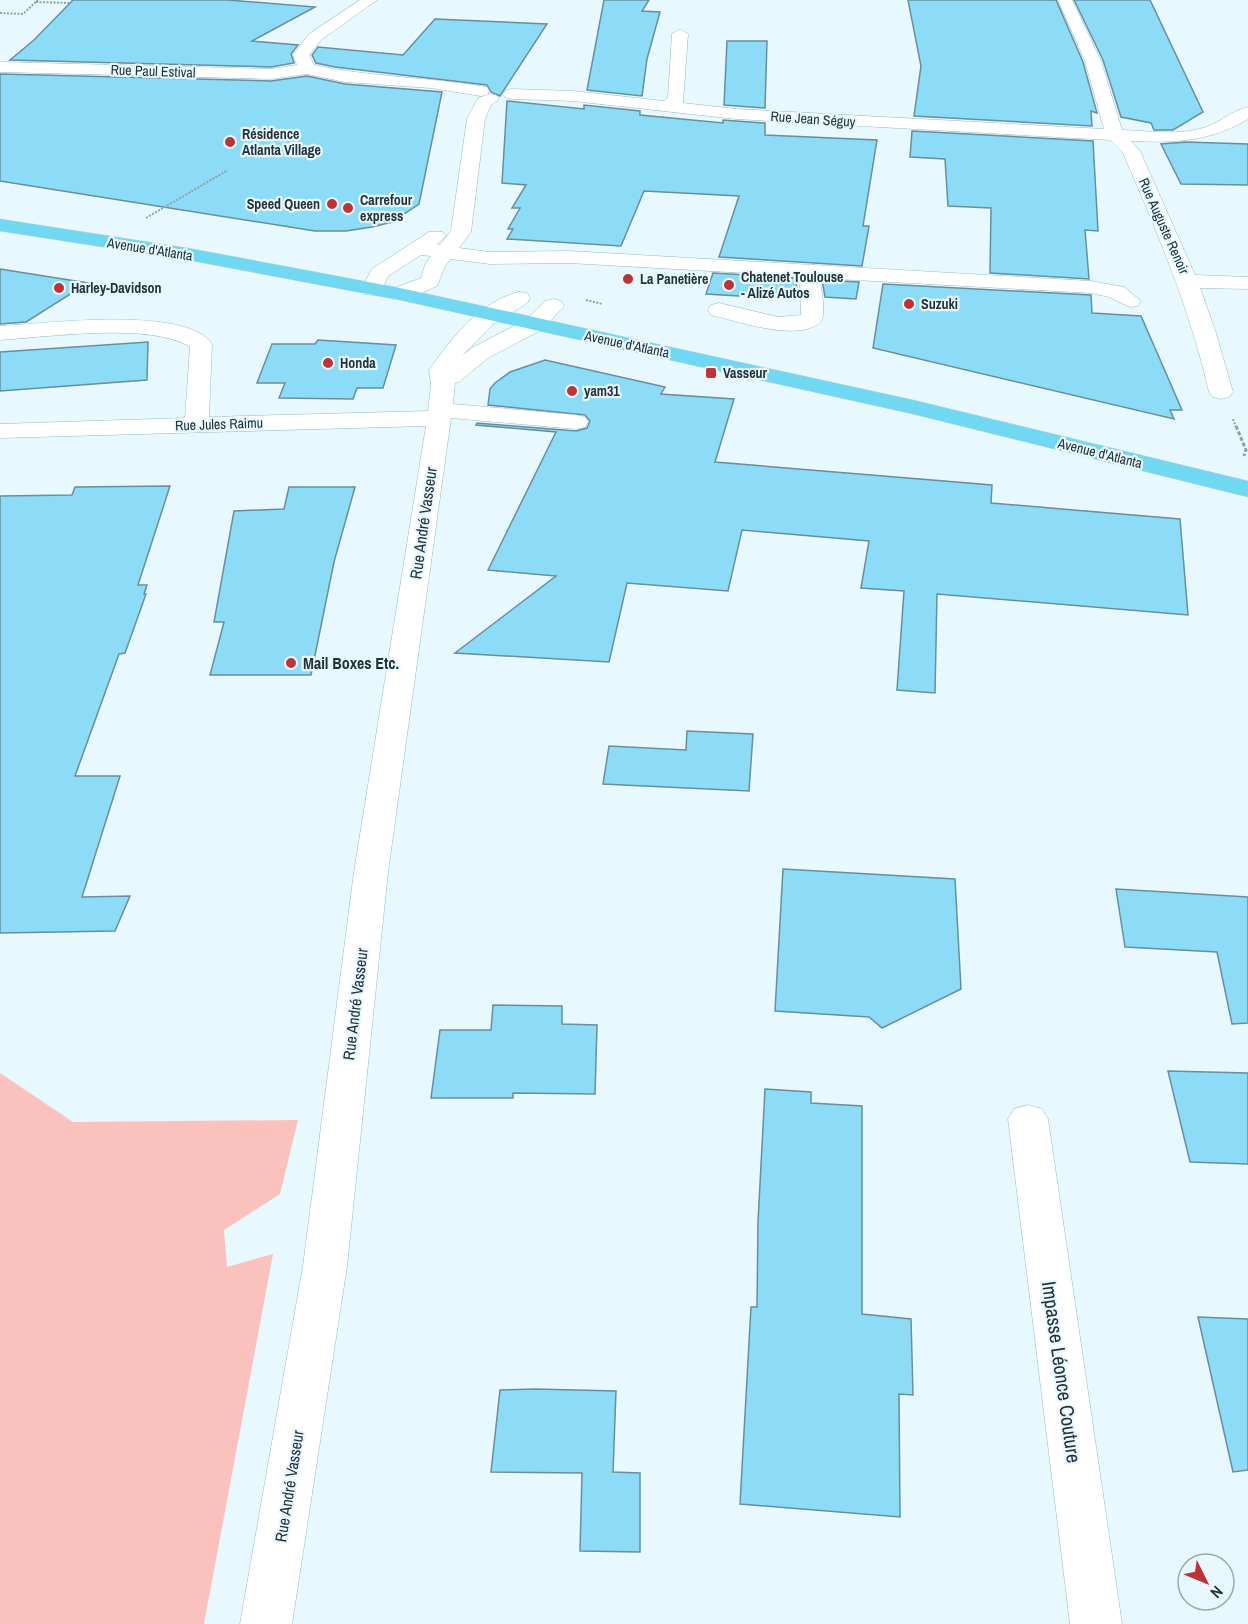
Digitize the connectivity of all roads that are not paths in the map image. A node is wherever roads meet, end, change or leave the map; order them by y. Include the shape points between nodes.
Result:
1 (370, 0) edge
2 (1065, 0) edge
3 (681, 34) dead end
4 (0, 67) edge
5 (307, 69) junction
6 (486, 95) junction
7 (668, 106) junction
8 (1248, 112) edge
9 (1115, 135) junction
10 (464, 210) junction
11 (0, 214) edge
12 (0, 225) edge
13 (418, 248) junction
14 (446, 252) junction
15 (806, 271) junction
16 (376, 281) junction
17 (1189, 281) junction
18 (429, 282) junction
19 (1248, 283) edge
20 (464, 288) dead end
21 (400, 294) junction
22 (519, 298) joint
23 (1130, 301) dead end
24 (488, 303) junction
25 (553, 306) junction
26 (719, 310) dead end
27 (535, 324) junction
28 (0, 333) edge
29 (443, 384) junction
30 (1221, 392) road end
31 (439, 415) junction
32 (576, 422) dead end
33 (197, 425) junction
34 (0, 431) edge
35 (1245, 467) edge
36 (1248, 489) edge
37 (1028, 1119) dead end
38 (266, 1624) edge
39 (1096, 1624) edge

1 - 5 street via 315,37 302,55
2 - 9 street, Rue Auguste Renoir via 1093,61
3 - 7 street via 676,100
4 - 5 street, Rue Paul Estival via 271,74
5 - 6 street via 345,77 431,83
6 - 7 street, Rue Jean Séguy via 502,89 512,94
6 - 10 street via 476,119
7 - 9 street, Rue Jean Séguy via 736,114
8 - 9 street, Rue Jean Séguy via 1210,133 1189,137
9 - 17 street, Rue Auguste Renoir via 1131,152
10 - 13 street
10 - 14 street via 461,232
11 - 16 main road, Avenue d'Atlanta
12 - 16 main road, Avenue d'Atlanta
13 - 14 street
13 - 16 street
14 - 15 street via 490,258 569,257
14 - 18 street via 435,265
15 - 23 street via 1091,286 1116,292
15 - 26 street via 811,286 812,318 803,323 788,324
16 - 18 main road, Avenue d'Atlanta
16 - 21 main road, Avenue d'Atlanta
17 - 19 street
17 - 30 street, Rue Auguste Renoir via 1212,349
18 - 20 main road, Avenue d'Atlanta
18 - 21 street
21 - 24 main road, Avenue d'Atlanta
22 - 24 street, Rue André Vasseur
22 - 25 main road, Avenue d'Atlanta
24 - 27 main road, Avenue d'Atlanta
24 - 29 street, Rue André Vasseur via 441,370
25 - 27 street
25 - 35 main road, Avenue d'Atlanta
27 - 29 street via 480,353
27 - 36 main road, Avenue d'Atlanta via 913,407
28 - 33 street via 136,326 158,327 192,337 201,344
29 - 31 street, Rue André Vasseur
31 - 32 street, Rue Jules Raimu via 471,411
31 - 33 street, Rue Jules Raimu
31 - 38 street, Rue André Vasseur via 371,872 325,1266
33 - 34 street, Rue Jules Raimu
37 - 39 street, Impasse Léonce Couture

